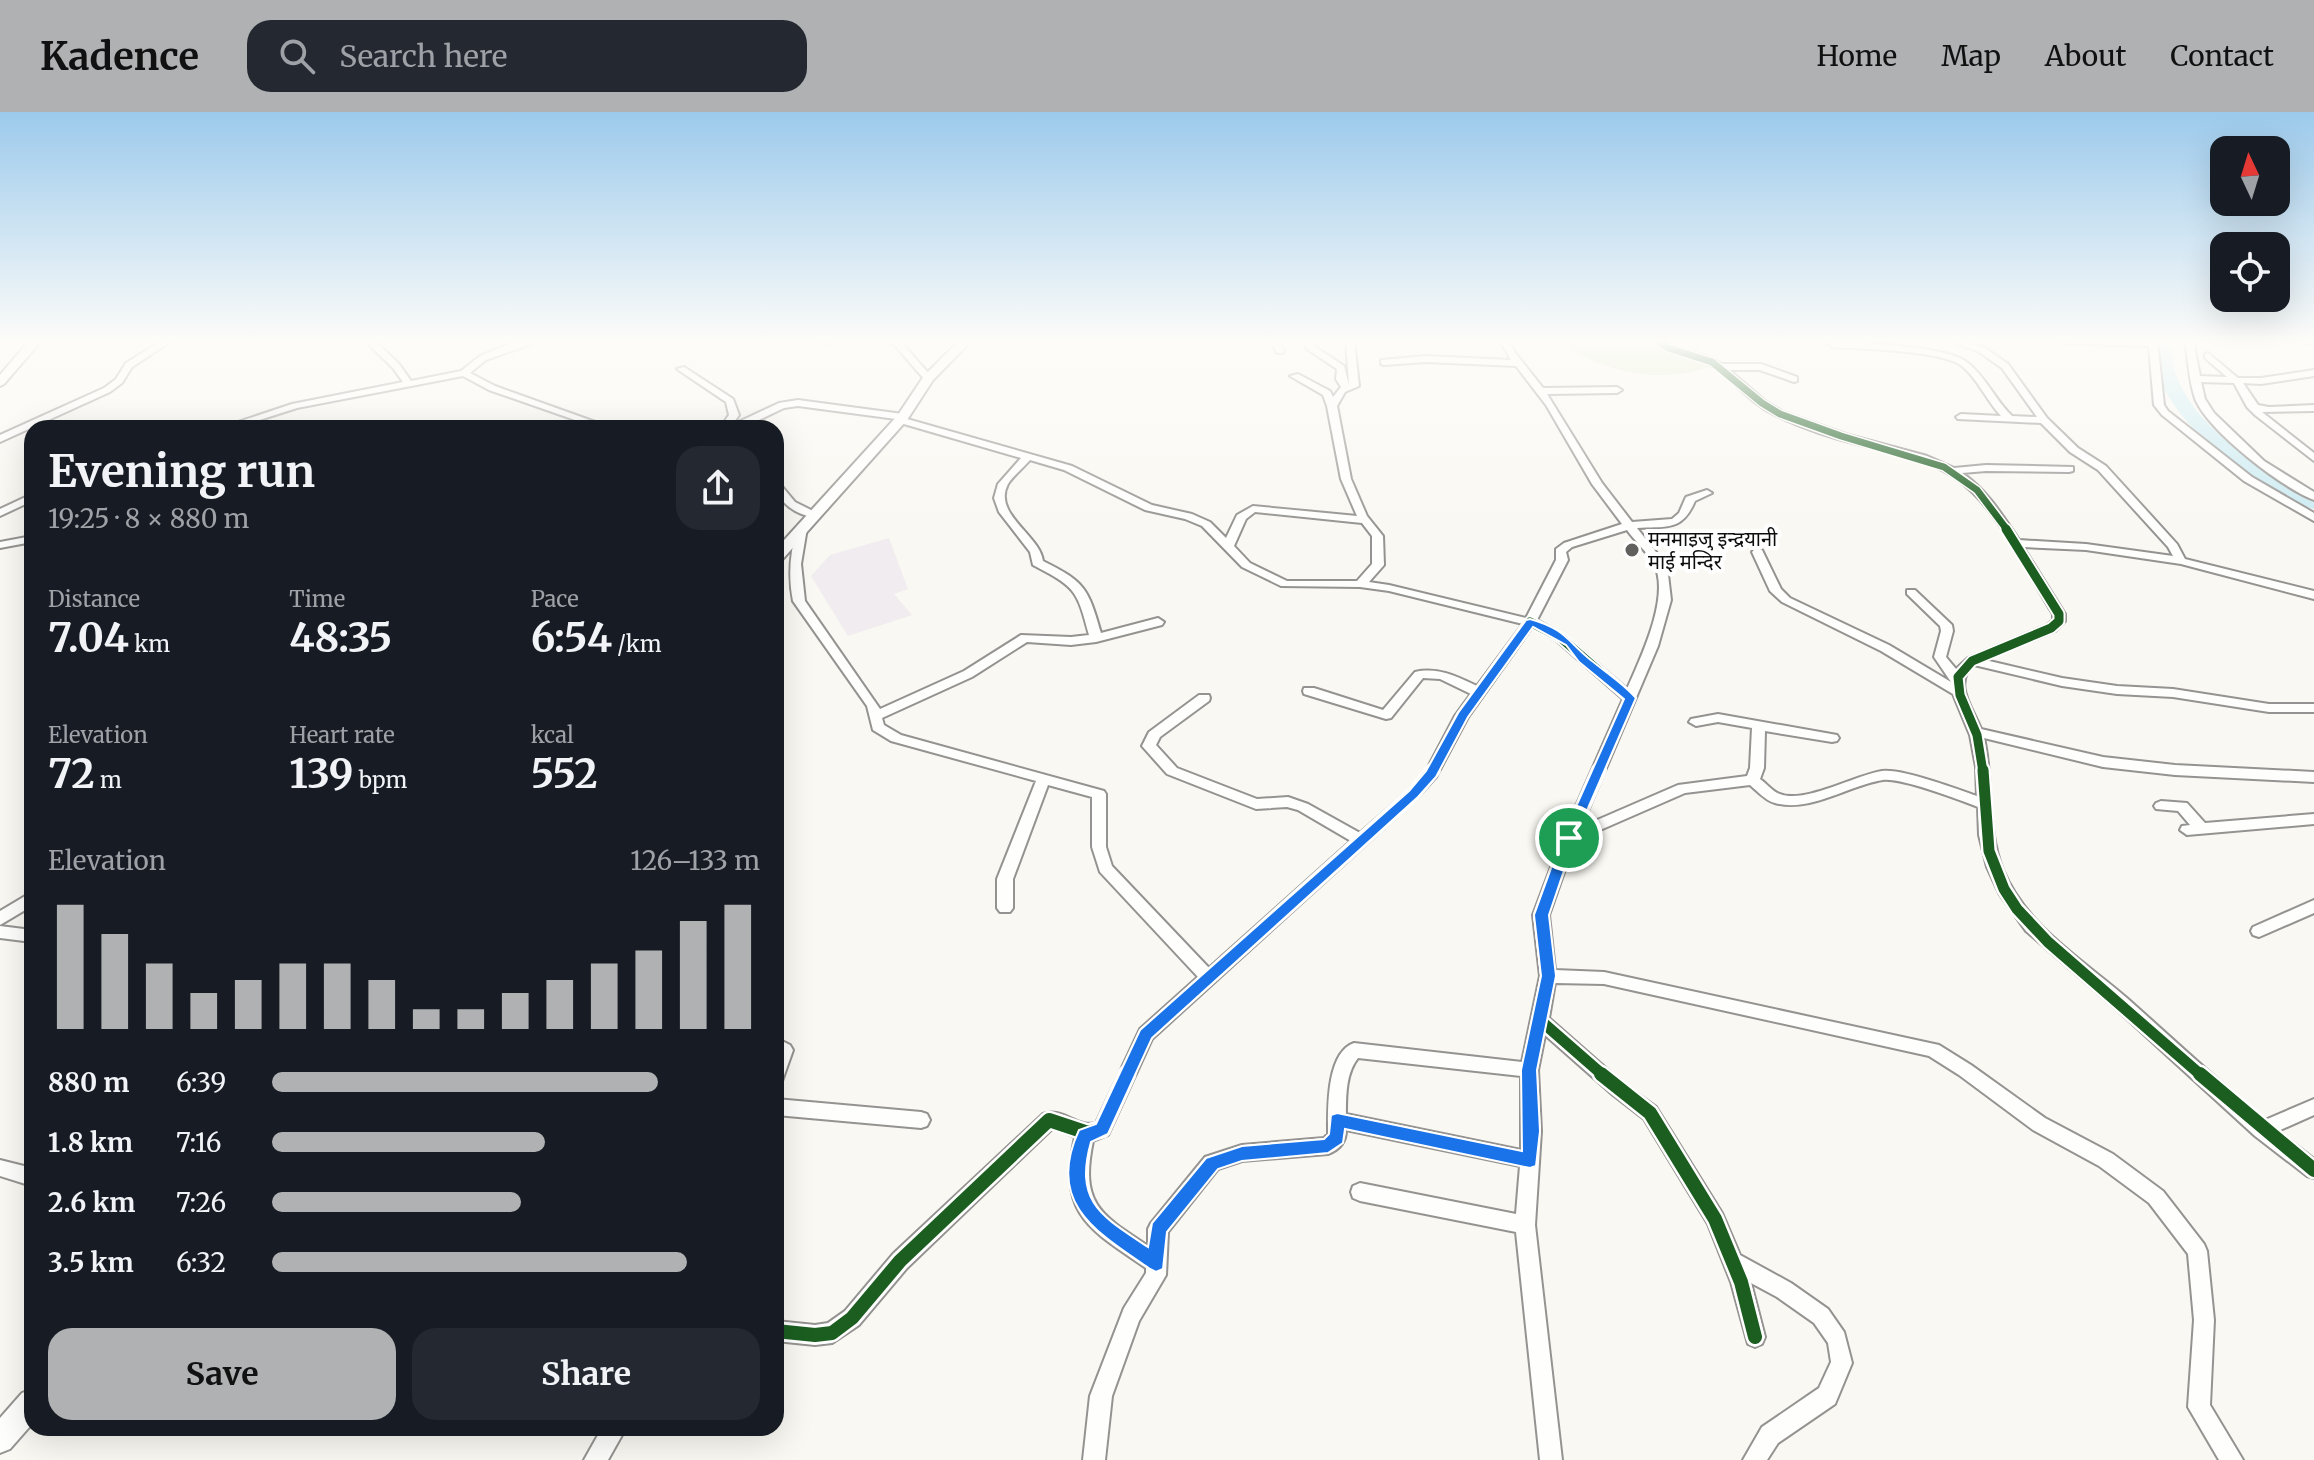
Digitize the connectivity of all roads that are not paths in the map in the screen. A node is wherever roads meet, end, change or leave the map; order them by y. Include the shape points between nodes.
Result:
1 (79, 403) edge
2 (312, 403) edge
3 (535, 403) edge
4 (912, 403) edge
5 (1331, 403) edge
6 (1334, 403) edge
7 (1547, 403) edge
8 (1760, 403) edge
9 (1996, 403) edge
10 (2032, 403) edge
11 (2159, 403) edge
12 (2203, 403) edge
13 (2250, 403) edge
14 (1332, 406) junction
15 (2252, 407) junction
16 (2314, 408) edge
17 (1961, 417) dead end
18 (902, 418) junction
19 (2009, 418) junction
20 (41, 420) edge
21 (250, 420) edge
22 (584, 420) edge
23 (751, 420) edge
24 (2044, 420) junction
25 (24, 428) edge
26 (0, 439) edge
27 (1026, 458) junction
28 (2314, 458) edge
29 (2069, 469) dead end
30 (1952, 471) junction
31 (1707, 493) dead end
32 (784, 496) edge
33 (2314, 497) edge
34 (24, 501) edge
35 (0, 513) edge
36 (813, 515) junction
37 (2314, 518) edge
38 (1365, 520) junction
39 (1630, 525) junction
40 (802, 528) junction
41 (24, 540) edge
42 (2015, 543) junction
43 (0, 545) edge
44 (1228, 546) junction
45 (784, 549) edge
46 (1758, 552) dead end
47 (2181, 561) junction
48 (1360, 584) junction
49 (1911, 592) dead end
50 (2314, 595) edge
51 (1158, 622) dead end
52 (1530, 622) junction
53 (1096, 638) junction
54 (1972, 661) junction
55 (1956, 685) junction
56 (1309, 691) dead end
57 (1480, 693) junction
58 (1204, 698) dead end
59 (1630, 698) junction
60 (2314, 708) edge
61 (875, 716) junction
62 (1696, 722) dead end
63 (1759, 726) junction
64 (1977, 732) junction
65 (1832, 738) dead end
66 (2314, 777) edge
67 (1044, 778) junction
68 (1753, 780) junction
69 (1985, 804) junction
70 (2161, 806) dead end
71 (2314, 819) edge
72 (1569, 838) junction
73 (1361, 840) junction
74 (24, 903) edge
75 (2314, 906) edge
76 (1005, 908) dead end
77 (0, 919) edge
78 (2259, 931) dead end
79 (0, 932) edge
80 (24, 935) edge
81 (1548, 976) junction
82 (1209, 978) junction
83 (1540, 1020) junction
84 (1529, 1070) junction
85 (2314, 1107) edge
86 (784, 1108) edge
87 (921, 1120) dead end
88 (1337, 1120) junction
89 (2261, 1130) junction
90 (1085, 1135) junction
91 (1530, 1160) junction
92 (0, 1168) edge
93 (2314, 1170) edge
94 (24, 1175) edge
95 (1360, 1192) dead end
96 (1525, 1225) junction
97 (1731, 1261) junction
98 (1156, 1263) junction
99 (784, 1332) edge
100 (1755, 1337) dead end
101 (24, 1412) edge
102 (610, 1436) edge
103 (0, 1439) edge
104 (595, 1460) edge
105 (1094, 1460) edge
106 (1551, 1460) edge
107 (1754, 1460) edge
108 (2232, 1460) edge

1 - 20 street
2 - 21 street
3 - 22 street
4 - 18 street
5 - 14 street
6 - 14 street
7 - 39 street via 1597,484
8 - 30 street via 1842,437 1925,458
9 - 19 street
10 - 24 street
11 - 37 street via 2248,479
12 - 33 street via 2260,463
13 - 15 street
14 - 38 street via 1346,479
15 - 16 street
15 - 28 street
17 - 19 street
18 - 23 street via 798,403
18 - 27 street
18 - 36 street
19 - 24 street
24 - 47 street via 2102,468
25 - 26 street
27 - 44 street via 1068,468 1149,508 1188,516 1206,524
27 - 53 street via 1003,484 999,498 1004,512 1032,545 1037,563 1070,577 1082,589
29 - 30 street
30 - 42 street via 1976,489
31 - 39 street via 1690,499 1675,522
32 - 36 street
34 - 35 street
36 - 40 street
38 - 44 street via 1253,509 1241,517
38 - 48 street via 1377,536 1378,565
39 - 52 street via 1560,551 1562,560
39 - 59 street via 1661,566 1665,600
40 - 45 street
40 - 61 street via 794,557 799,601
41 - 43 street
42 - 47 street
42 - 54 street via 2059,621
44 - 48 street via 1246,565 1285,584
46 - 55 street via 1776,591 1786,600
47 - 50 street
48 - 52 street
49 - 55 street via 1946,625 1940,657
51 - 53 street
52 - 57 street
52 - 59 street via 1570,643
53 - 61 street via 1025,638 968,674
54 - 55 street via 1962,667
54 - 60 street via 2117,690 2269,708
55 - 64 street
56 - 57 street via 1386,715 1419,675 1441,674
57 - 73 street via 1431,774
58 - 73 street via 1154,735 1149,746 1172,771 1256,804 1288,802 1303,807
59 - 72 street
61 - 67 street via 885,734
62 - 63 street via 1718,718
63 - 65 street
63 - 68 street
64 - 66 street via 2103,762
64 - 69 street
67 - 76 street via 1005,879
67 - 82 street via 1099,794 1099,847 1105,868
68 - 69 street via 1776,799 1795,800 1884,775
68 - 72 street via 1683,788
69 - 89 street via 1994,866 2015,910
70 - 71 street via 2182,806 2194,829
72 - 81 street via 1541,915
73 - 82 street
74 - 77 street
75 - 78 street
79 - 80 street
81 - 83 street
81 - 108 street via 1604,978 1933,1050 2039,1124 2106,1160 2156,1197 2197,1251 2204,1320 2199,1407
82 - 90 street via 1146,1034 1102,1129
83 - 84 street
83 - 97 street via 1650,1113 1715,1219
84 - 88 street via 1354,1050 1344,1063
84 - 91 street
85 - 89 street
86 - 87 street
88 - 91 street
88 - 98 street via 1337,1137 1328,1146 1242,1153 1212,1163 1158,1229
89 - 93 street
90 - 98 street via 1076,1165 1077,1188 1087,1209
90 - 99 street via 1049,1120 900,1261 852,1318 832,1333
91 - 96 street
92 - 94 street
95 - 96 street
96 - 106 street
97 - 100 street
97 - 107 street via 1821,1316 1837,1339 1842,1363 1827,1396 1770,1435
98 - 105 street via 1156,1275 1131,1315 1101,1396
101 - 103 street
102 - 104 street

